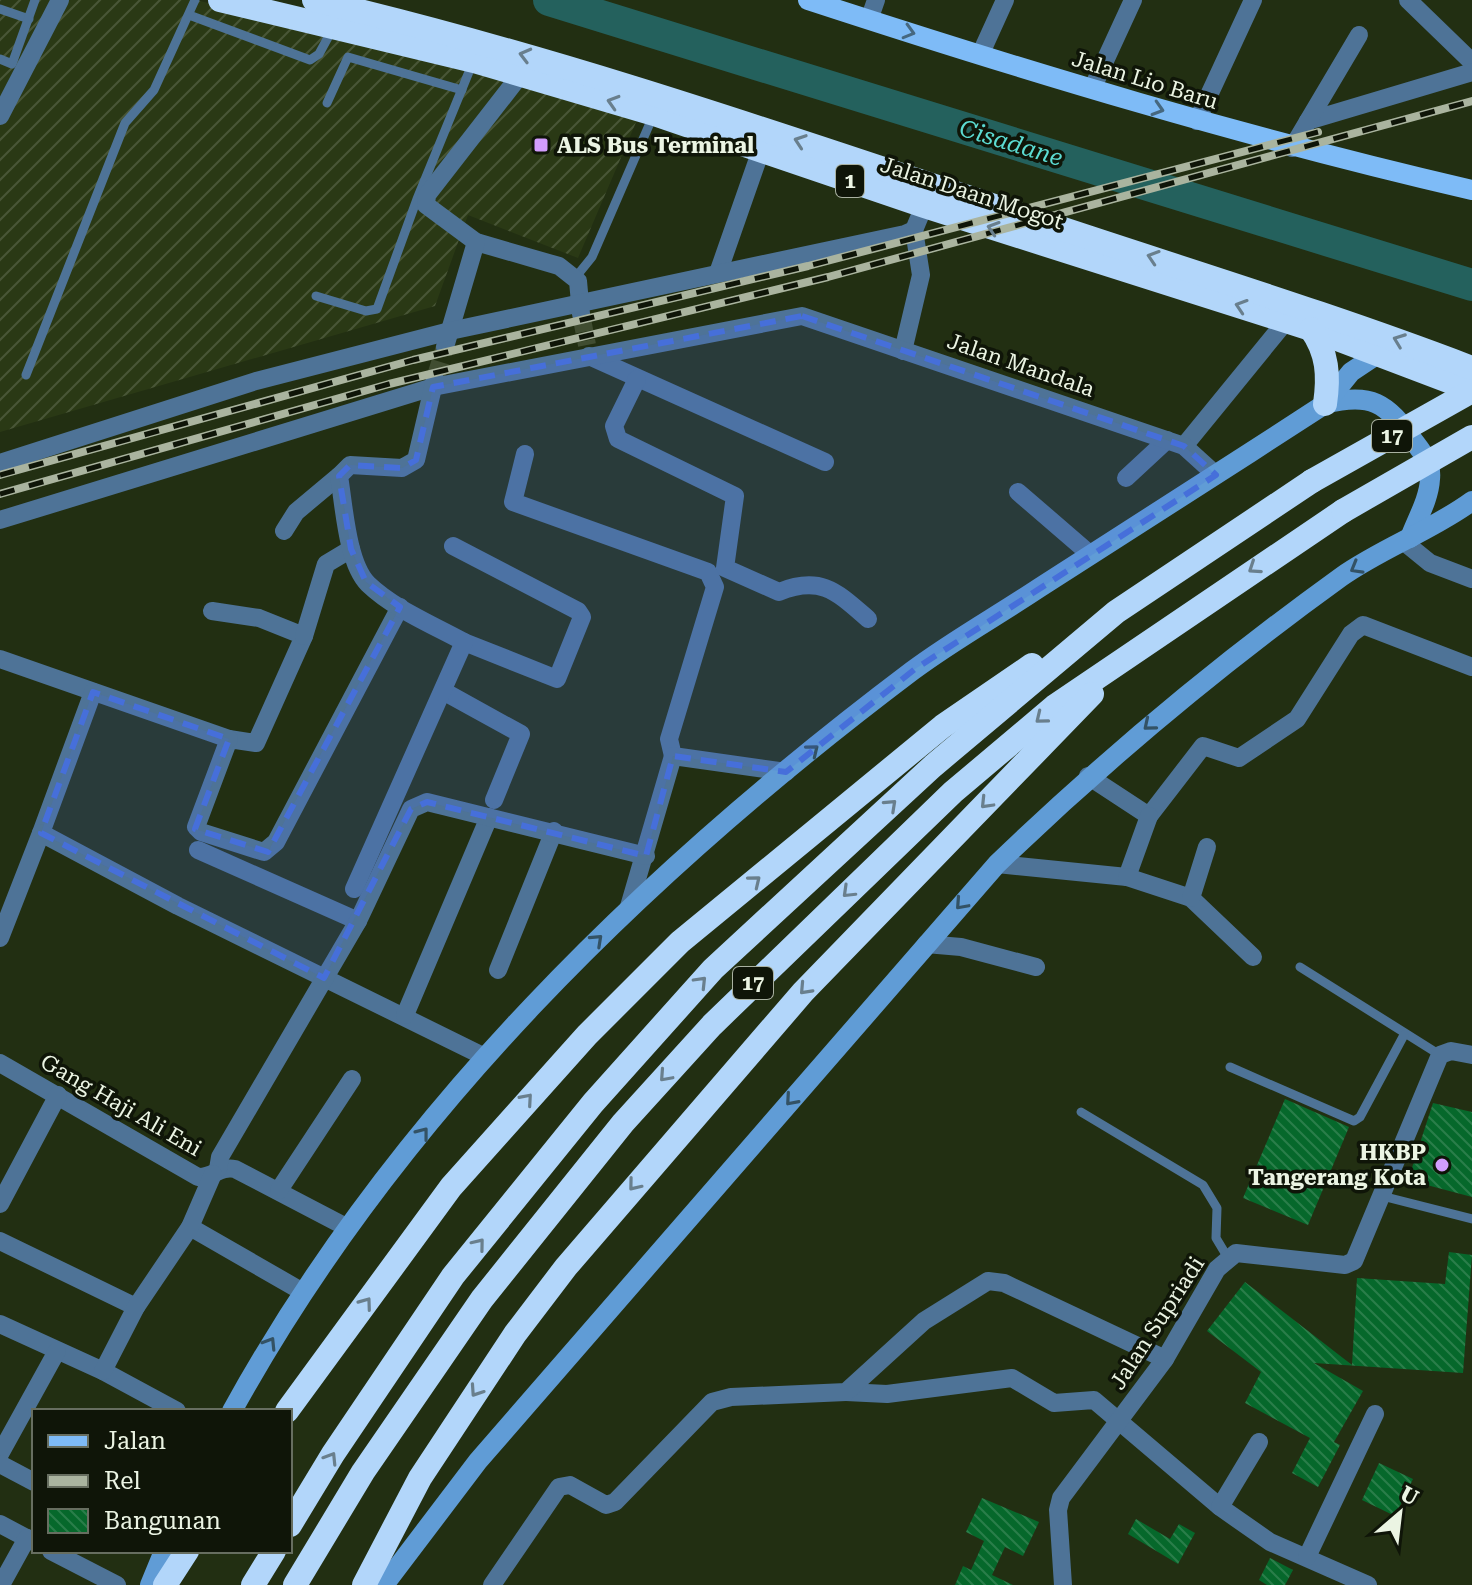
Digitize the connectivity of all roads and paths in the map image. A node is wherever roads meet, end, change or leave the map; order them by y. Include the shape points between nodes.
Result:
1 (35, 0) edge
2 (60, 0) edge
3 (195, 0) edge
4 (220, 0) edge
5 (314, 0) edge
6 (808, 0) edge
7 (876, 0) edge
8 (1005, 0) edge
9 (1133, 0) edge
10 (1253, 0) edge
11 (1408, 0) edge
12 (0, 9) edge
13 (189, 15) junction
14 (29, 19) junction
15 (869, 20) junction
16 (334, 25) junction
17 (1359, 35) dead end
18 (981, 53) junction
19 (0, 59) edge
20 (474, 61) junction
21 (1472, 62) edge
22 (1472, 72) edge
23 (521, 74) junction
24 (1092, 89) junction
25 (462, 90) junction
26 (327, 103) dead end
27 (654, 114) junction
28 (0, 116) edge
29 (1197, 121) junction
30 (1308, 121) junction
31 (1292, 148) junction
32 (761, 150) junction
33 (1472, 190) edge
34 (924, 206) junction
35 (914, 230) junction
36 (476, 242) junction
37 (718, 273) junction
38 (575, 278) junction
39 (316, 296) dead end
40 (580, 308) junction
41 (1286, 321) junction
42 (1311, 329) junction
43 (448, 339) junction
44 (588, 351) junction
45 (903, 351) junction
46 (1378, 354) junction
47 (1472, 368) edge
48 (26, 375) dead end
49 (637, 379) junction
50 (434, 383) junction
51 (1472, 390) edge
52 (1325, 404) junction
53 (1472, 437) edge
54 (1176, 443) junction
55 (525, 454) dead end
56 (825, 462) dead end
57 (0, 463) edge
58 (1216, 475) junction
59 (339, 476) junction
60 (1126, 478) dead end
61 (1018, 492) dead end
62 (1472, 501) edge
63 (0, 520) edge
64 (284, 531) dead end
65 (1408, 543) junction
66 (453, 546) dead end
67 (351, 549) junction
68 (1091, 555) junction
69 (1472, 579) edge
70 (400, 607) junction
71 (212, 611) dead end
72 (1116, 612) junction
73 (868, 619) dead end
74 (304, 636) junction
75 (464, 642) junction
76 (1138, 646) junction
77 (1, 662) edge
78 (1472, 667) edge
79 (443, 691) junction
80 (93, 692) junction
81 (229, 739) junction
82 (673, 756) junction
83 (786, 772) junction
84 (1088, 776) junction
85 (491, 809) junction
86 (1149, 816) junction
87 (554, 831) junction
88 (41, 833) junction
89 (1207, 847) dead end
90 (198, 850) dead end
91 (646, 856) junction
92 (997, 864) junction
93 (1127, 877) junction
94 (354, 889) dead end
95 (1191, 898) junction
96 (628, 910) junction
97 (358, 921) junction
98 (0, 938) edge
99 (926, 944) junction
100 (1253, 957) dead end
101 (1036, 967) dead end
102 (1300, 967) dead end
103 (498, 970) dead end
104 (324, 978) junction
105 (405, 1015) junction
106 (1404, 1035) junction
107 (1440, 1055) junction
108 (1472, 1055) edge
109 (485, 1057) junction
110 (0, 1063) edge
111 (1230, 1067) dead end
112 (352, 1079) dead end
113 (58, 1095) junction
114 (1081, 1112) dead end
115 (216, 1172) junction
116 (279, 1190) junction
117 (1382, 1196) junction
118 (0, 1204) edge
119 (1472, 1219) edge
120 (190, 1227) junction
121 (348, 1228) junction
122 (0, 1241) edge
123 (1228, 1258) junction
124 (303, 1292) junction
125 (136, 1307) junction
126 (0, 1324) edge
127 (57, 1351) junction
128 (1165, 1359) junction
129 (103, 1371) junction
130 (846, 1392) junction
131 (173, 1409) edge
132 (233, 1409) edge
133 (288, 1409) edge
134 (1375, 1414) dead end
135 (1121, 1421) junction
136 (1259, 1442) dead end
137 (0, 1454) edge
138 (0, 1464) edge
139 (32, 1481) edge
140 (1220, 1507) junction
141 (292, 1522) edge
142 (0, 1524) edge
143 (30, 1540) edge
144 (55, 1553) edge
145 (163, 1553) edge
146 (186, 1553) edge
147 (273, 1553) edge
148 (1307, 1557) junction
149 (1, 1585) edge
150 (117, 1585) edge
151 (150, 1585) edge
152 (165, 1585) edge
153 (253, 1585) edge
154 (295, 1585) edge
155 (364, 1585) edge
156 (384, 1585) edge
157 (492, 1585) edge
158 (1063, 1585) edge
159 (1368, 1585) edge

1 - 14 lane
2 - 28 street
3 - 13 lane
4 - 16 highway, Jalan Daan Mogot / 1
47 -> 5 highway, Jalan Daan Mogot / 1 via 1312,308 670,97
6 - 15 main road, Jalan Lio Baru
7 - 15 street
8 - 18 street
9 - 24 street
10 - 29 street
11 - 21 street
12 - 14 lane
13 - 16 lane via 310,60 319,54
13 - 48 lane via 154,90 125,123
14 - 19 lane via 12,64
15 -> 18 main road, Jalan Lio Baru
16 - 20 highway, Jalan Daan Mogot / 1
17 - 30 street
18 - 24 main road, Jalan Lio Baru
20 - 23 highway, Jalan Daan Mogot / 1
20 - 25 lane
22 - 30 street
27 -> 23 highway, Jalan Daan Mogot / 1
23 - 36 street via 427,195 432,212
24 -> 29 main road, Jalan Lio Baru
25 - 26 lane via 348,57
25 - 39 lane via 377,309 366,311
27 - 32 highway, Jalan Daan Mogot / 1
27 - 38 lane via 592,257
29 - 31 main road, Jalan Lio Baru
30 - 31 street
31 - 33 main road, Jalan Lio Baru
32 - 34 highway, Jalan Daan Mogot / 1
32 - 37 street
34 - 35 street
41 -> 34 highway, Jalan Daan Mogot / 1
35 - 37 street
35 - 45 street via 921,275
36 - 38 street via 559,266
36 - 43 street
37 - 40 street
38 - 40 street
40 - 43 street
41 - 42 highway, Jalan Daan Mogot / 1
41 - 54 street
42 - 46 highway, Jalan Daan Mogot / 1
42 - 52 highway via 1326,362
43 - 57 street via 256,381
44 - 45 street, Jalan Mandala via 802,316
44 - 49 street
44 - 50 street
45 - 54 street, Jalan Mandala
46 - 51 highway, Jalan Daan Mogot / 1
46 - 52 main road via 1351,372
49 - 56 street
49 - 73 street via 615,433 735,496 725,568 779,592 820,585 837,592
50 - 59 street via 416,460 402,468 350,465
50 - 63 street
51 - 72 highway, 17, bridge via 1312,481
52 - 58 main road
52 - 65 main road via 1365,399 1382,405 1395,414 1426,457 1428,490
53 -> 76 highway, 17, bridge via 1343,511
54 - 58 street, Jalan Mandala
54 - 60 street
55 - 82 street via 513,502 713,578 715,587 669,739
58 - 68 main road
59 - 64 street via 296,512
59 - 67 street
61 - 68 street
62 - 65 main road
65 - 69 street via 1430,563
65 -> 84 main road via 1344,575
66 - 75 street via 582,617 557,679
67 - 70 street via 366,582
67 - 74 street via 326,564
83 -> 68 main road via 915,669
70 - 75 street
70 - 81 street via 276,842 264,852 196,827
71 - 74 street via 259,618
133 -> 72 highway via 451,1187 542,1082 680,942 943,726
141 -> 72 highway, 17 via 453,1276 593,1103 689,995 933,766
74 - 81 street via 256,743
75 - 79 street
76 -> 154 highway, 17 via 1055,706 953,792 747,989 632,1112 437,1361
76 -> 155 highway via 803,992 635,1183 523,1323 468,1403 420,1478
77 - 80 street
78 - 86 street via 1363,625 1351,634 1297,719 1239,758 1203,746
79 - 85 street via 521,734
79 - 94 street
80 - 81 street
80 - 88 street
82 - 83 street
82 - 91 street
83 - 96 main road
84 - 86 street
84 - 92 main road
85 - 87 street
85 - 97 street via 427,802 411,809
85 - 105 street
86 - 93 street
87 - 91 street
87 - 103 street
88 - 98 street
88 - 104 street
89 - 95 street
90 - 97 street
91 - 96 street
92 - 93 street
92 -> 99 main road
93 - 95 street
95 - 100 street
109 -> 96 main road
97 - 104 street
99 - 101 street via 961,947
99 -> 156 main road via 478,1461
102 - 106 lane
104 - 105 street
104 - 115 street
105 - 109 street
106 - 107 lane
106 - 111 lane via 1354,1121
107 - 108 street
107 - 117 street, Jalan Supriadi
121 -> 109 main road
110 - 113 street, Gang Haji Ali Eni
112 - 116 street
113 - 115 street, Gang Haji Ali Eni via 198,1177
113 - 118 street
114 - 123 lane via 1203,1185 1217,1208 1216,1238
115 - 116 street, Gang Haji Ali Eni via 235,1169
115 - 120 street
116 - 121 street, Gang Haji Ali Eni
117 - 119 lane
117 - 123 street, Jalan Supriadi via 1359,1253 1345,1265 1236,1253
120 - 124 street
120 - 125 street
121 - 124 main road
122 - 125 street
123 - 128 street, Jalan Supriadi
132 -> 124 main road
125 - 129 street
126 - 127 street
127 - 129 street
127 - 137 street
128 - 130 street via 1004,1283 988,1281 924,1321
128 - 135 street, Jalan Supriadi
129 - 131 street
130 - 135 street via 887,1394 1012,1378 1054,1403 1094,1400
130 - 157 street via 712,1402 615,1502 606,1505 570,1485 559,1487
134 - 148 street
135 - 140 street
135 - 158 street, Jalan Supriadi via 1061,1498
136 - 140 street
138 - 139 street
140 - 148 street via 1270,1542
142 - 143 street
143 - 149 street
144 - 150 street
145 - 151 main road
146 - 152 highway
147 - 153 highway
148 - 159 street

